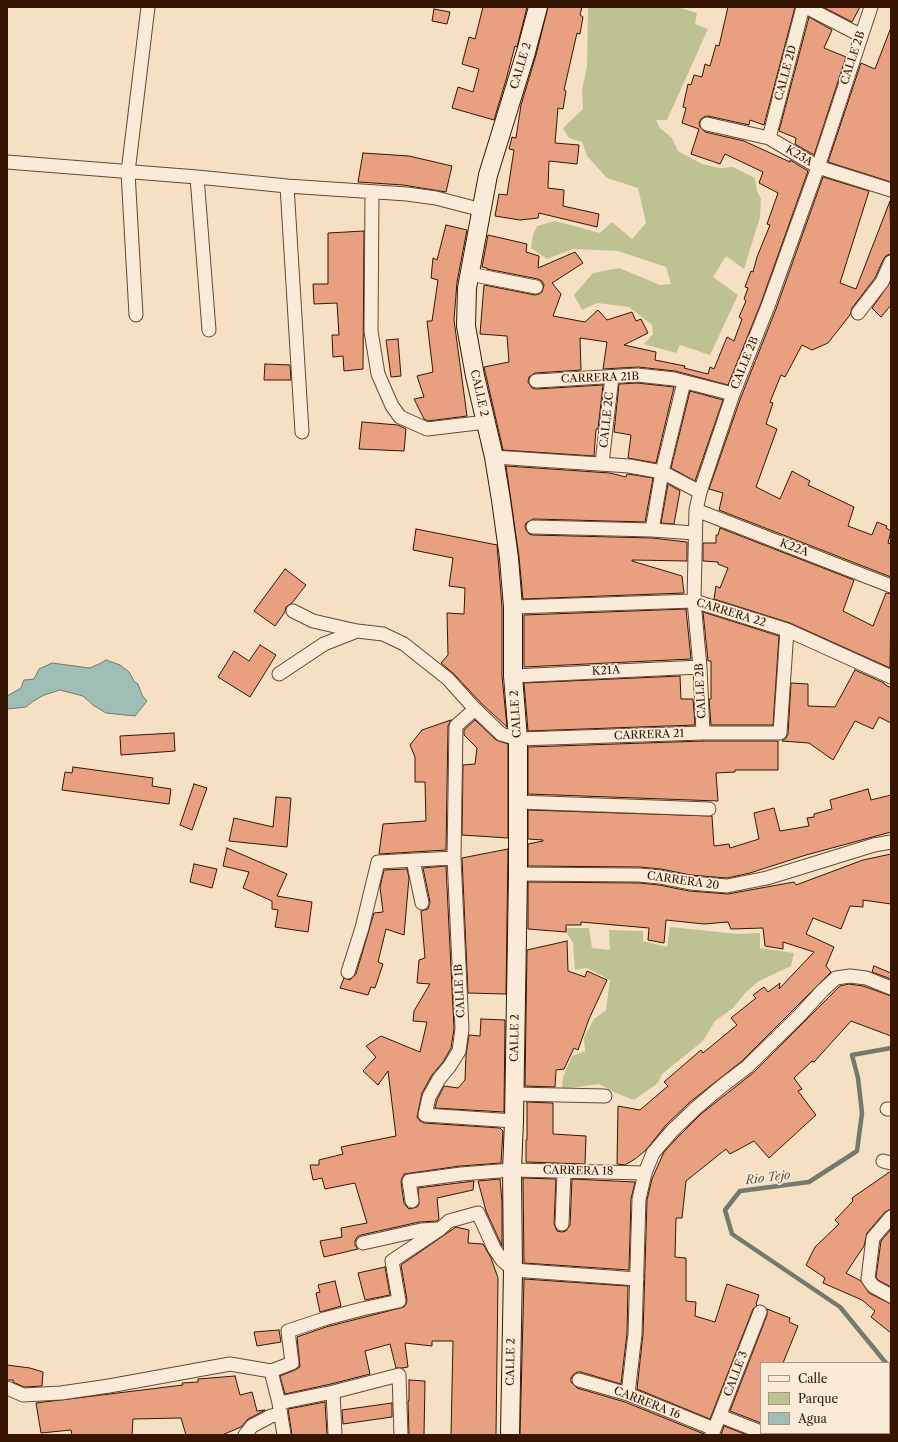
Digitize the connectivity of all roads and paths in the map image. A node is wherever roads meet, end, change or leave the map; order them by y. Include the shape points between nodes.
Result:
1 (148, 7) edge
2 (538, 7) edge
3 (804, 7) edge
4 (870, 7) edge
5 (860, 35) junction
6 (707, 124) dead end
7 (769, 138) junction
8 (7, 162) edge
9 (818, 167) junction
10 (128, 172) junction
11 (197, 177) junction
12 (287, 186) junction
13 (891, 190) edge
14 (372, 193) junction
15 (482, 210) junction
16 (891, 262) edge
17 (470, 274) junction
18 (536, 287) dead end
19 (858, 313) dead end
20 (136, 315) dead end
21 (209, 330) dead end
22 (612, 377) junction
23 (536, 381) dead end
24 (684, 382) junction
25 (733, 394) junction
26 (486, 422) junction
27 (302, 432) dead end
28 (494, 458) junction
29 (602, 463) junction
30 (662, 472) junction
31 (700, 492) junction
32 (696, 510) junction
33 (533, 527) dead end
34 (652, 530) junction
35 (695, 533) junction
36 (891, 586) edge
37 (694, 600) junction
38 (513, 607) junction
39 (293, 611) dead end
40 (357, 630) junction
41 (787, 630) junction
42 (700, 667) junction
43 (279, 674) dead end
44 (513, 676) junction
45 (891, 677) edge
46 (475, 709) junction
47 (703, 733) junction
48 (518, 740) junction
49 (518, 802) junction
50 (709, 809) dead end
51 (891, 842) edge
52 (454, 858) junction
53 (413, 860) junction
54 (518, 874) junction
55 (422, 903) dead end
56 (348, 972) dead end
57 (891, 988) edge
58 (514, 1094) junction
59 (605, 1096) dead end
60 (514, 1121) junction
61 (512, 1170) junction
62 (564, 1172) junction
63 (645, 1173) junction
64 (412, 1201) dead end
65 (891, 1217) edge
66 (562, 1224) dead end
67 (440, 1229) junction
68 (363, 1244) dead end
69 (513, 1270) junction
70 (637, 1279) junction
71 (891, 1296) edge
72 (760, 1312) dead end
73 (271, 1371) junction
74 (579, 1380) dead end
75 (7, 1388) edge
76 (333, 1392) junction
77 (628, 1394) junction
78 (280, 1409) junction
79 (720, 1416) junction
80 (713, 1432) edge
81 (760, 1432) edge
82 (245, 1435) edge
83 (284, 1435) edge
84 (335, 1435) edge
85 (401, 1435) edge
86 (510, 1435) edge

1 - 10 street
2 - 15 street, CALLE 2 via 488,175
3 - 5 street
3 - 7 street, CALLE 2D
4 - 5 street, CALLE 2B
5 - 9 street, CALLE 2B
6 - 7 street, K23A
7 - 9 street, K23A
8 - 10 street
9 - 13 street, K23A
9 - 25 street, CALLE 2B
10 - 11 street
10 - 20 street
11 - 12 street
11 - 21 street
12 - 14 street
12 - 27 street
14 - 15 street via 436,198
14 - 26 street via 371,331 378,374 392,406 400,417 427,429
15 - 17 street, CALLE 2
16 - 19 street via 882,282
17 - 18 street
17 - 26 street, CALLE 2 via 466,326
22 - 23 street, CARRERA 21B
22 - 24 street, CARRERA 21B via 637,375
22 - 29 street, CALLE 2C
24 - 25 street, CARRERA 21B
24 - 30 street
25 - 31 street, CALLE 2B
26 - 28 street, CALLE 2
28 - 29 street
28 - 38 street, CALLE 2 via 509,558
29 - 30 street
30 - 31 street
30 - 34 street
31 - 32 street, CALLE 2B
32 - 35 street, CALLE 2B
32 - 36 street, K22A
33 - 34 street
34 - 35 street
35 - 37 street, CALLE 2B
37 - 38 street, CARRERA 22
37 - 41 street, CARRERA 22
37 - 42 street, CALLE 2B
38 - 44 street, CALLE 2
39 - 40 street via 313,621
40 - 43 street via 324,644
40 - 46 street via 383,634 404,644 448,679
41 - 45 street, CARRERA 22
41 - 47 street, CARRERA 21 via 780,733
42 - 44 street, K21A
42 - 47 street, CALLE 2B
44 - 48 street, CALLE 2
46 - 48 street via 501,734
46 - 52 street via 456,726
47 - 48 street, CARRERA 21
48 - 49 street, CALLE 2
49 - 50 street
49 - 54 street, CALLE 2
51 - 54 street, CARRERA 20 via 767,878 727,886 639,875
52 - 53 street
52 - 60 street, CALLE 1B via 462,1029 458,1051 429,1098 425,1115
53 - 55 street
53 - 56 street via 378,862
54 - 58 street, CALLE 2
57 - 63 street via 866,978 836,978 747,1067 672,1131 653,1153
58 - 59 street
58 - 60 street, CALLE 2
60 - 61 street, CALLE 2
61 - 62 street, CARRERA 18
61 - 64 street, CARRERA 18 via 409,1180
61 - 69 street, CALLE 2
62 - 63 street, CARRERA 18
62 - 66 street
63 - 70 street via 639,1199
65 - 71 street via 873,1238 868,1279 873,1286
67 - 68 street via 421,1230
67 - 69 street via 449,1221 478,1213 494,1248
67 - 73 street via 392,1261 399,1301 324,1319 288,1331 292,1363
69 - 70 street
69 - 86 street, CALLE 2
70 - 77 street via 635,1334
72 - 79 street, CALLE 3
73 - 75 street via 230,1364 61,1393 23,1395
73 - 78 street
74 - 77 street, CARRERA 16
76 - 78 street
76 - 84 street
76 - 85 street via 399,1375
77 - 80 street, CARRERA 16
78 - 82 street via 252,1426
78 - 83 street
79 - 80 street, CALLE 3
79 - 81 street

